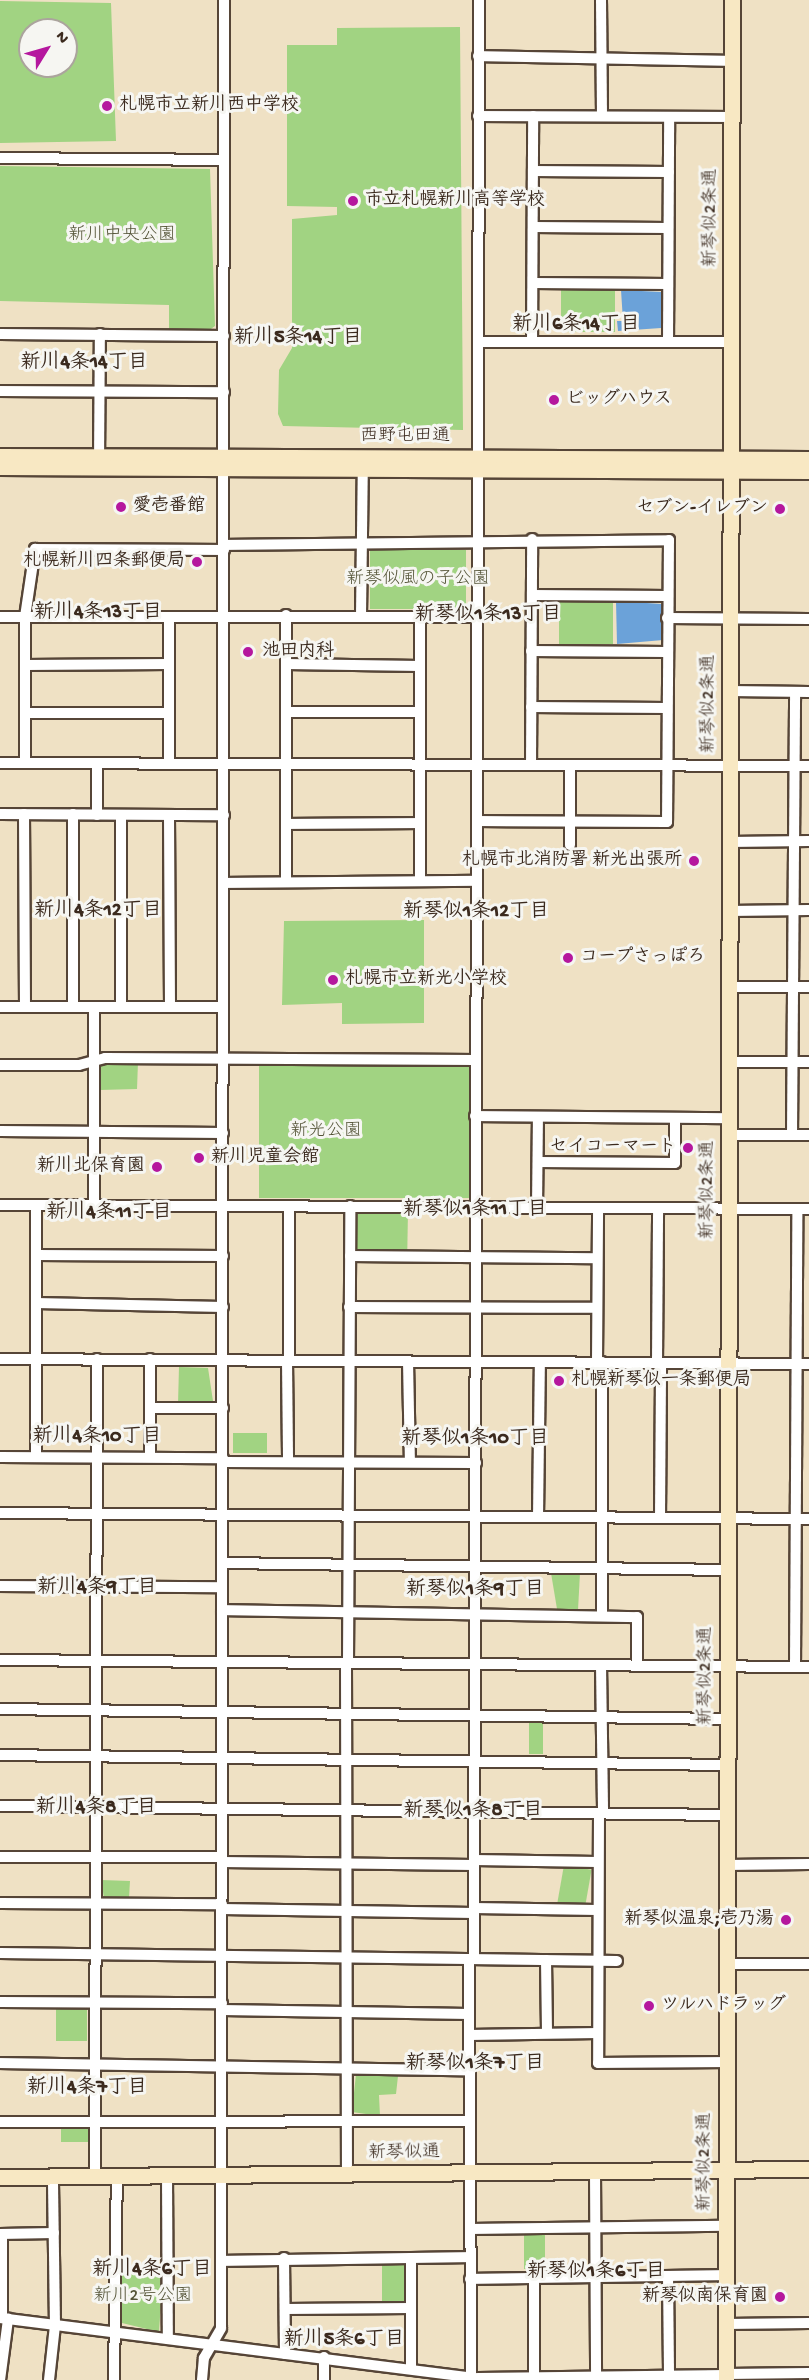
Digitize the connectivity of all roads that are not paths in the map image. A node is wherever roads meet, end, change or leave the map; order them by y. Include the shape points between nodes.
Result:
1 (224, 0) edge
2 (479, 0) edge
3 (601, 0) edge
4 (732, 0) edge
5 (478, 56) junction
6 (602, 59) junction
7 (732, 61) junction
8 (478, 116) junction
9 (533, 116) junction
10 (602, 116) junction
11 (669, 117) junction
12 (732, 117) junction
13 (0, 158) edge
14 (224, 160) junction
15 (533, 171) junction
16 (669, 172) junction
17 (533, 227) junction
18 (668, 228) junction
19 (533, 283) junction
20 (668, 284) junction
21 (0, 334) edge
22 (100, 334) junction
23 (224, 336) junction
24 (478, 342) junction
25 (532, 342) junction
26 (668, 342) junction
27 (731, 342) junction
28 (0, 391) edge
29 (99, 391) junction
30 (224, 392) junction
31 (0, 456) edge
32 (809, 459) edge
33 (99, 461) junction
34 (224, 462) junction
35 (363, 463) junction
36 (477, 463) junction
37 (731, 465) junction
38 (0, 467) edge
39 (809, 471) edge
40 (532, 539) junction
41 (477, 545) junction
42 (362, 547) junction
43 (224, 548) junction
44 (532, 595) junction
45 (667, 596) junction
46 (286, 615) junction
47 (361, 616) junction
48 (420, 616) junction
49 (476, 616) junction
50 (0, 617) edge
51 (25, 617) junction
52 (169, 617) junction
53 (224, 617) junction
54 (667, 618) junction
55 (809, 618) edge
56 (730, 619) junction
57 (531, 651) junction
58 (667, 652) junction
59 (169, 664) junction
60 (286, 664) junction
61 (25, 665) junction
62 (420, 666) junction
63 (730, 691) junction
64 (795, 692) junction
65 (809, 692) edge
66 (531, 707) junction
67 (667, 708) junction
68 (286, 712) junction
69 (420, 712) junction
70 (25, 713) junction
71 (169, 713) junction
72 (0, 763) edge
73 (25, 763) junction
74 (97, 764) junction
75 (169, 764) junction
76 (224, 765) junction
77 (285, 765) junction
78 (420, 765) junction
79 (476, 765) junction
80 (531, 765) junction
81 (570, 765) junction
82 (667, 766) junction
83 (729, 766) junction
84 (795, 766) junction
85 (809, 766) edge
86 (0, 814) edge
87 (24, 814) junction
88 (73, 814) junction
89 (97, 814) junction
90 (121, 815) junction
91 (224, 815) junction
92 (169, 816) junction
93 (477, 821) junction
94 (570, 821) junction
95 (420, 823) junction
96 (286, 824) junction
97 (794, 841) junction
98 (809, 841) edge
99 (729, 842) junction
100 (570, 844) dead end
101 (286, 881) junction
102 (420, 881) junction
103 (477, 881) junction
104 (224, 882) junction
105 (794, 910) junction
106 (809, 910) edge
107 (729, 911) junction
108 (729, 987) junction
109 (794, 987) junction
110 (809, 987) edge
111 (0, 1007) edge
112 (25, 1007) junction
113 (73, 1007) junction
114 (121, 1007) junction
115 (170, 1007) junction
116 (224, 1007) junction
117 (94, 1008) junction
118 (223, 1059) junction
119 (95, 1060) junction
120 (476, 1060) junction
121 (728, 1062) junction
122 (793, 1062) junction
123 (809, 1062) edge
124 (0, 1065) edge
125 (475, 1116) junction
126 (538, 1118) junction
127 (675, 1118) junction
128 (728, 1119) junction
129 (0, 1131) edge
130 (94, 1131) junction
131 (223, 1133) junction
132 (728, 1135) junction
133 (792, 1135) junction
134 (809, 1135) edge
135 (538, 1161) junction
136 (36, 1204) junction
137 (0, 1205) edge
138 (94, 1205) junction
139 (223, 1206) junction
140 (350, 1206) junction
141 (290, 1207) junction
142 (476, 1207) junction
143 (537, 1208) junction
144 (598, 1208) junction
145 (658, 1209) junction
146 (728, 1209) junction
147 (796, 1209) junction
148 (809, 1209) edge
149 (36, 1255) junction
150 (223, 1256) junction
151 (350, 1256) junction
152 (476, 1257) junction
153 (597, 1258) junction
154 (36, 1303) junction
155 (223, 1307) junction
156 (349, 1307) junction
157 (476, 1307) junction
158 (597, 1308) junction
159 (0, 1359) edge
160 (35, 1359) junction
161 (97, 1359) junction
162 (150, 1359) junction
163 (223, 1360) junction
164 (288, 1360) junction
165 (349, 1361) junction
166 (408, 1361) junction
167 (475, 1362) junction
168 (540, 1362) junction
169 (600, 1362) junction
170 (659, 1363) junction
171 (728, 1363) junction
172 (795, 1364) junction
173 (809, 1364) edge
174 (150, 1408) junction
175 (223, 1408) junction
176 (0, 1457) edge
177 (36, 1457) junction
178 (97, 1457) junction
179 (150, 1457) junction
180 (223, 1460) junction
181 (288, 1461) junction
182 (349, 1461) junction
183 (410, 1462) junction
184 (476, 1463) junction
185 (0, 1513) edge
186 (97, 1514) junction
187 (222, 1514) junction
188 (348, 1515) junction
189 (475, 1517) junction
190 (538, 1517) junction
191 (603, 1518) junction
192 (660, 1518) junction
193 (727, 1519) junction
194 (795, 1519) junction
195 (809, 1519) edge
196 (222, 1563) junction
197 (348, 1565) junction
198 (475, 1567) junction
199 (603, 1568) junction
200 (727, 1570) junction
201 (0, 1586) edge
202 (97, 1587) junction
203 (222, 1587) junction
204 (222, 1610) junction
205 (349, 1612) junction
206 (475, 1614) junction
207 (602, 1616) junction
208 (0, 1660) edge
209 (97, 1660) junction
210 (222, 1661) junction
211 (347, 1662) junction
212 (474, 1664) junction
213 (602, 1665) junction
214 (637, 1666) junction
215 (727, 1666) junction
216 (795, 1667) junction
217 (809, 1667) edge
218 (0, 1709) edge
219 (97, 1710) junction
220 (222, 1711) junction
221 (346, 1713) junction
222 (474, 1715) junction
223 (602, 1716) junction
224 (727, 1719) junction
225 (0, 1755) edge
226 (97, 1756) junction
227 (222, 1758) junction
228 (348, 1760) junction
229 (474, 1762) junction
230 (602, 1764) junction
231 (727, 1766) junction
232 (0, 1806) edge
233 (96, 1807) junction
234 (222, 1808) junction
235 (348, 1809) junction
236 (474, 1811) junction
237 (601, 1813) junction
238 (727, 1815) junction
239 (0, 1857) edge
240 (96, 1857) junction
241 (222, 1859) junction
242 (348, 1862) junction
243 (474, 1862) junction
244 (597, 1862) junction
245 (809, 1864) edge
246 (726, 1865) junction
247 (0, 1903) edge
248 (96, 1903) junction
249 (222, 1906) junction
250 (348, 1910) junction
251 (474, 1910) junction
252 (597, 1910) junction
253 (0, 1953) edge
254 (96, 1953) junction
255 (222, 1954) junction
256 (348, 1957) junction
257 (472, 1959) junction
258 (546, 1960) junction
259 (597, 1961) junction
260 (617, 1961) dead end
261 (726, 1964) junction
262 (809, 1964) edge
263 (0, 2002) edge
264 (96, 2002) junction
265 (222, 2006) junction
266 (348, 2014) junction
267 (469, 2014) junction
268 (547, 2033) junction
269 (598, 2033) junction
270 (469, 2034) junction
271 (726, 2062) junction
272 (0, 2063) edge
273 (97, 2063) junction
274 (222, 2064) junction
275 (347, 2069) junction
276 (469, 2070) junction
277 (469, 2121) junction
278 (0, 2122) edge
279 (96, 2122) junction
280 (222, 2122) junction
281 (346, 2122) junction
282 (809, 2169) edge
283 (726, 2170) junction
284 (596, 2171) junction
285 (470, 2172) junction
286 (346, 2174) junction
287 (167, 2175) junction
288 (222, 2175) junction
289 (53, 2176) junction
290 (95, 2176) junction
291 (117, 2176) junction
292 (0, 2177) edge
293 (726, 2226) junction
294 (594, 2228) junction
295 (470, 2229) junction
296 (54, 2233) junction
297 (1, 2234) edge
298 (470, 2257) junction
299 (284, 2258) junction
300 (411, 2258) junction
301 (222, 2261) junction
302 (726, 2275) junction
303 (595, 2276) junction
304 (668, 2276) junction
305 (534, 2277) junction
306 (470, 2279) junction
307 (411, 2308) junction
308 (285, 2309) junction
309 (3, 2319) edge
310 (809, 2323) edge
311 (726, 2324) junction
312 (55, 2326) junction
313 (119, 2334) junction
314 (168, 2340) junction
315 (211, 2345) junction
316 (285, 2354) junction
317 (324, 2358) junction
318 (411, 2368) junction
319 (809, 2373) edge
320 (669, 2376) junction
321 (726, 2376) edge
322 (471, 2378) edge
323 (596, 2378) edge
324 (657, 2378) edge
325 (534, 2379) edge
326 (0, 2380) edge
327 (49, 2380) edge
328 (114, 2380) edge
329 (202, 2380) edge
330 (324, 2380) edge

1 - 14 street
2 - 5 street
3 - 6 street
4 - 7 street, 新琴似2条通
5 - 6 street
5 - 8 street
6 - 7 street
6 - 10 street
7 - 12 street, 新琴似2条通
8 - 9 street
8 - 24 street
9 - 10 street
9 - 15 street
10 - 11 street
11 - 12 street
11 - 16 street
12 - 27 street, 新琴似2条通
13 - 14 street
14 - 23 street
15 - 16 street
15 - 17 street
16 - 18 street
17 - 18 street
17 - 19 street
18 - 20 street
19 - 20 street
19 - 25 street
20 - 26 street
21 - 22 street
22 - 23 street
22 - 29 street
23 - 30 street
24 - 25 street
24 - 36 street
25 - 26 street
26 - 27 street
27 - 37 street, 新琴似2条通
28 - 29 street
29 - 30 street
29 - 33 street
30 - 34 street
31 - 33 street, 西野屯田通
32 - 37 street, 西野屯田通
33 - 34 street, 西野屯田通
33 - 38 street, 西野屯田通
34 - 35 street, 西野屯田通
34 - 43 street
35 - 36 street, 西野屯田通
35 - 42 street
36 - 37 street, 西野屯田通
36 - 41 street
37 - 39 street, 西野屯田通
37 - 56 street, 新琴似2条通
40 - 41 street
40 - 44 street
40 - 45 street via 669,540
41 - 42 street
41 - 49 street
42 - 43 street
42 - 47 street
43 - 51 street via 35,549
43 - 53 street
44 - 45 street
44 - 57 street
45 - 54 street
46 - 47 street
46 - 53 street
46 - 60 street
47 - 48 street
48 - 49 street
48 - 62 street
49 - 79 street
50 - 51 street
51 - 52 street
51 - 61 street
52 - 53 street
52 - 59 street
53 - 76 street
54 - 56 street
54 - 58 street
55 - 56 street
56 - 63 street, 新琴似2条通
57 - 58 street
57 - 66 street
58 - 67 street
59 - 61 street
59 - 71 street
60 - 62 street
60 - 68 street
61 - 70 street
62 - 69 street
63 - 64 street
63 - 83 street, 新琴似2条通
64 - 65 street
64 - 84 street
66 - 67 street
66 - 80 street
67 - 82 street
68 - 69 street
68 - 77 street
69 - 78 street
70 - 71 street
70 - 73 street
71 - 75 street
72 - 73 street
73 - 74 street
74 - 75 street
74 - 89 street
75 - 76 street
76 - 77 street
76 - 91 street
77 - 78 street
77 - 96 street
78 - 79 street
78 - 95 street
79 - 80 street
79 - 93 street
80 - 81 street
81 - 82 street
81 - 94 street
82 - 83 street
82 - 94 street via 667,822
83 - 84 street
83 - 99 street, 新琴似2条通
84 - 85 street
84 - 97 street
86 - 87 street
87 - 88 street
87 - 112 street
88 - 89 street
88 - 113 street
89 - 90 street
90 - 92 street
90 - 114 street
91 - 92 street
91 - 104 street
92 - 115 street
93 - 94 street
93 - 103 street
94 - 100 street
95 - 96 street
95 - 102 street
96 - 101 street
97 - 98 street
97 - 99 street
97 - 105 street
99 - 107 street, 新琴似2条通
101 - 102 street
101 - 104 street
102 - 103 street
103 - 120 street
104 - 116 street
105 - 106 street
105 - 107 street
105 - 109 street
107 - 108 street, 新琴似2条通
108 - 109 street
108 - 121 street, 新琴似2条通
109 - 110 street
109 - 122 street
111 - 112 street
112 - 113 street
113 - 117 street
114 - 115 street
114 - 117 street
115 - 116 street
116 - 118 street
117 - 119 street
118 - 119 street
118 - 120 street
118 - 131 street
119 - 124 street
119 - 130 street
120 - 125 street
121 - 122 street
121 - 128 street, 新琴似2条通
122 - 123 street
122 - 133 street
125 - 126 street
125 - 142 street
126 - 127 street
126 - 135 street
127 - 128 street
127 - 135 street via 675,1163
128 - 132 street, 新琴似2条通
129 - 130 street
130 - 131 street
130 - 138 street
131 - 139 street
132 - 133 street
132 - 146 street, 新琴似2条通
133 - 134 street
135 - 143 street
136 - 137 street
136 - 138 street
136 - 149 street
138 - 139 street
139 - 141 street
139 - 150 street
140 - 141 street
140 - 142 street
140 - 151 street
141 - 164 street
142 - 143 street
142 - 152 street
143 - 144 street
144 - 145 street
144 - 153 street
145 - 146 street
145 - 170 street
146 - 147 street
146 - 171 street, 新琴似2条通
147 - 148 street
147 - 172 street
149 - 150 street
149 - 154 street
150 - 155 street
151 - 152 street
151 - 156 street
152 - 153 street
152 - 157 street
153 - 158 street
154 - 155 street
154 - 160 street
155 - 163 street
156 - 157 street
156 - 165 street
157 - 158 street
157 - 167 street
158 - 169 street
159 - 160 street
160 - 161 street
160 - 177 street
161 - 162 street
161 - 178 street
162 - 163 street
162 - 174 street
163 - 164 street
163 - 175 street
164 - 165 street
164 - 181 street
165 - 166 street
165 - 182 street
166 - 167 street
166 - 183 street
167 - 168 street
167 - 184 street
168 - 169 street
168 - 190 street
169 - 170 street
169 - 191 street
170 - 171 street
170 - 192 street
171 - 172 street
171 - 193 street, 新琴似2条通
172 - 173 street
172 - 194 street
174 - 175 street
174 - 179 street
175 - 180 street
176 - 177 street
177 - 178 street
178 - 179 street
178 - 186 street
179 - 180 street
180 - 181 street
180 - 187 street
181 - 182 street
182 - 183 street
182 - 188 street
183 - 184 street
184 - 189 street
185 - 186 street
186 - 187 street
186 - 202 street
187 - 188 street
187 - 196 street
188 - 189 street
188 - 197 street
189 - 190 street
189 - 198 street
190 - 191 street
191 - 192 street
191 - 199 street
192 - 193 street
193 - 194 street
193 - 200 street, 新琴似2条通
194 - 195 street
194 - 216 street
196 - 197 street
196 - 203 street
197 - 198 street
197 - 205 street
198 - 199 street
198 - 206 street
199 - 200 street
199 - 207 street
200 - 215 street, 新琴似2条通
201 - 202 street
202 - 203 street
202 - 209 street
203 - 204 street
204 - 205 street
204 - 210 street
205 - 206 street
205 - 211 street
206 - 207 street
206 - 212 street
207 - 214 street via 637,1617
208 - 209 street
209 - 210 street
209 - 219 street
210 - 211 street
210 - 220 street
211 - 212 street
211 - 221 street
212 - 213 street
212 - 222 street
213 - 214 street
213 - 223 street
214 - 215 street
215 - 216 street
215 - 224 street, 新琴似2条通
216 - 217 street
218 - 219 street
219 - 220 street
219 - 226 street
220 - 221 street
220 - 227 street
221 - 222 street
221 - 228 street
222 - 223 street
222 - 229 street
223 - 224 street
223 - 230 street
224 - 231 street, 新琴似2条通
225 - 226 street
226 - 227 street
226 - 233 street
227 - 228 street
227 - 234 street
228 - 229 street
228 - 235 street
229 - 230 street
229 - 236 street
230 - 231 street
230 - 237 street
231 - 238 street, 新琴似2条通
232 - 233 street
233 - 234 street
233 - 240 street
234 - 235 street
234 - 241 street
235 - 236 street
235 - 242 street
236 - 237 street
236 - 243 street
237 - 238 street
237 - 244 street
238 - 246 street, 新琴似2条通
239 - 240 street
240 - 241 street
240 - 248 street
241 - 242 street
241 - 249 street
242 - 243 street
242 - 250 street
243 - 244 street
243 - 251 street
244 - 252 street
245 - 246 street
246 - 261 street, 新琴似2条通
247 - 248 street
248 - 249 street
248 - 254 street
249 - 250 street
249 - 255 street
250 - 251 street
250 - 256 street
251 - 252 street
251 - 257 street
252 - 259 street
253 - 254 street
254 - 255 street
254 - 264 street
255 - 256 street
255 - 265 street
256 - 257 street
256 - 266 street
257 - 258 street
257 - 267 street
258 - 259 street
258 - 268 street
259 - 260 street
259 - 269 street
261 - 262 street
261 - 271 street, 新琴似2条通
263 - 264 street
264 - 265 street
264 - 273 street
265 - 266 street
265 - 274 street
266 - 267 street
266 - 275 street
267 - 270 street
268 - 269 street
268 - 270 street
269 - 271 street via 598,2063
270 - 276 street
271 - 283 street, 新琴似2条通
272 - 273 street
273 - 274 street
273 - 279 street
274 - 275 street
274 - 280 street
275 - 276 street
275 - 281 street
276 - 277 street
277 - 281 street
277 - 285 street
278 - 279 street
279 - 280 street
279 - 290 street
280 - 281 street
280 - 288 street
281 - 286 street
282 - 283 street, 新琴似通
283 - 284 street, 新琴似通
283 - 293 street, 新琴似2条通
284 - 285 street, 新琴似通
284 - 294 street
285 - 286 street, 新琴似通
285 - 295 street
286 - 288 street, 新琴似通
287 - 288 street, 新琴似通
287 - 291 street, 新琴似通
287 - 314 street
288 - 301 street
289 - 290 street, 新琴似通
289 - 292 street, 新琴似通
289 - 296 street
290 - 291 street, 新琴似通
291 - 313 street
293 - 294 street
293 - 302 street, 新琴似2条通
294 - 295 street
294 - 303 street
295 - 298 street
296 - 297 street
296 - 312 street
297 - 309 street
298 - 300 street
298 - 306 street
299 - 300 street
299 - 301 street
299 - 308 street
300 - 307 street
301 - 315 street via 221,2328
302 - 304 street
302 - 311 street, 新琴似2条通
303 - 304 street
303 - 305 street
303 - 323 street
304 - 320 street
305 - 306 street
305 - 325 street
306 - 322 street
307 - 308 street
307 - 318 street
308 - 316 street
309 - 312 street
309 - 326 street
310 - 311 street
311 - 321 street, 新琴似2条通
312 - 313 street
312 - 327 street
313 - 314 street
313 - 328 street
314 - 315 street
315 - 316 street
315 - 329 street
316 - 317 street
317 - 318 street
317 - 330 street
318 - 322 street
319 - 321 street
320 - 321 street
320 - 324 street
322 - 325 street
323 - 324 street
323 - 325 street

